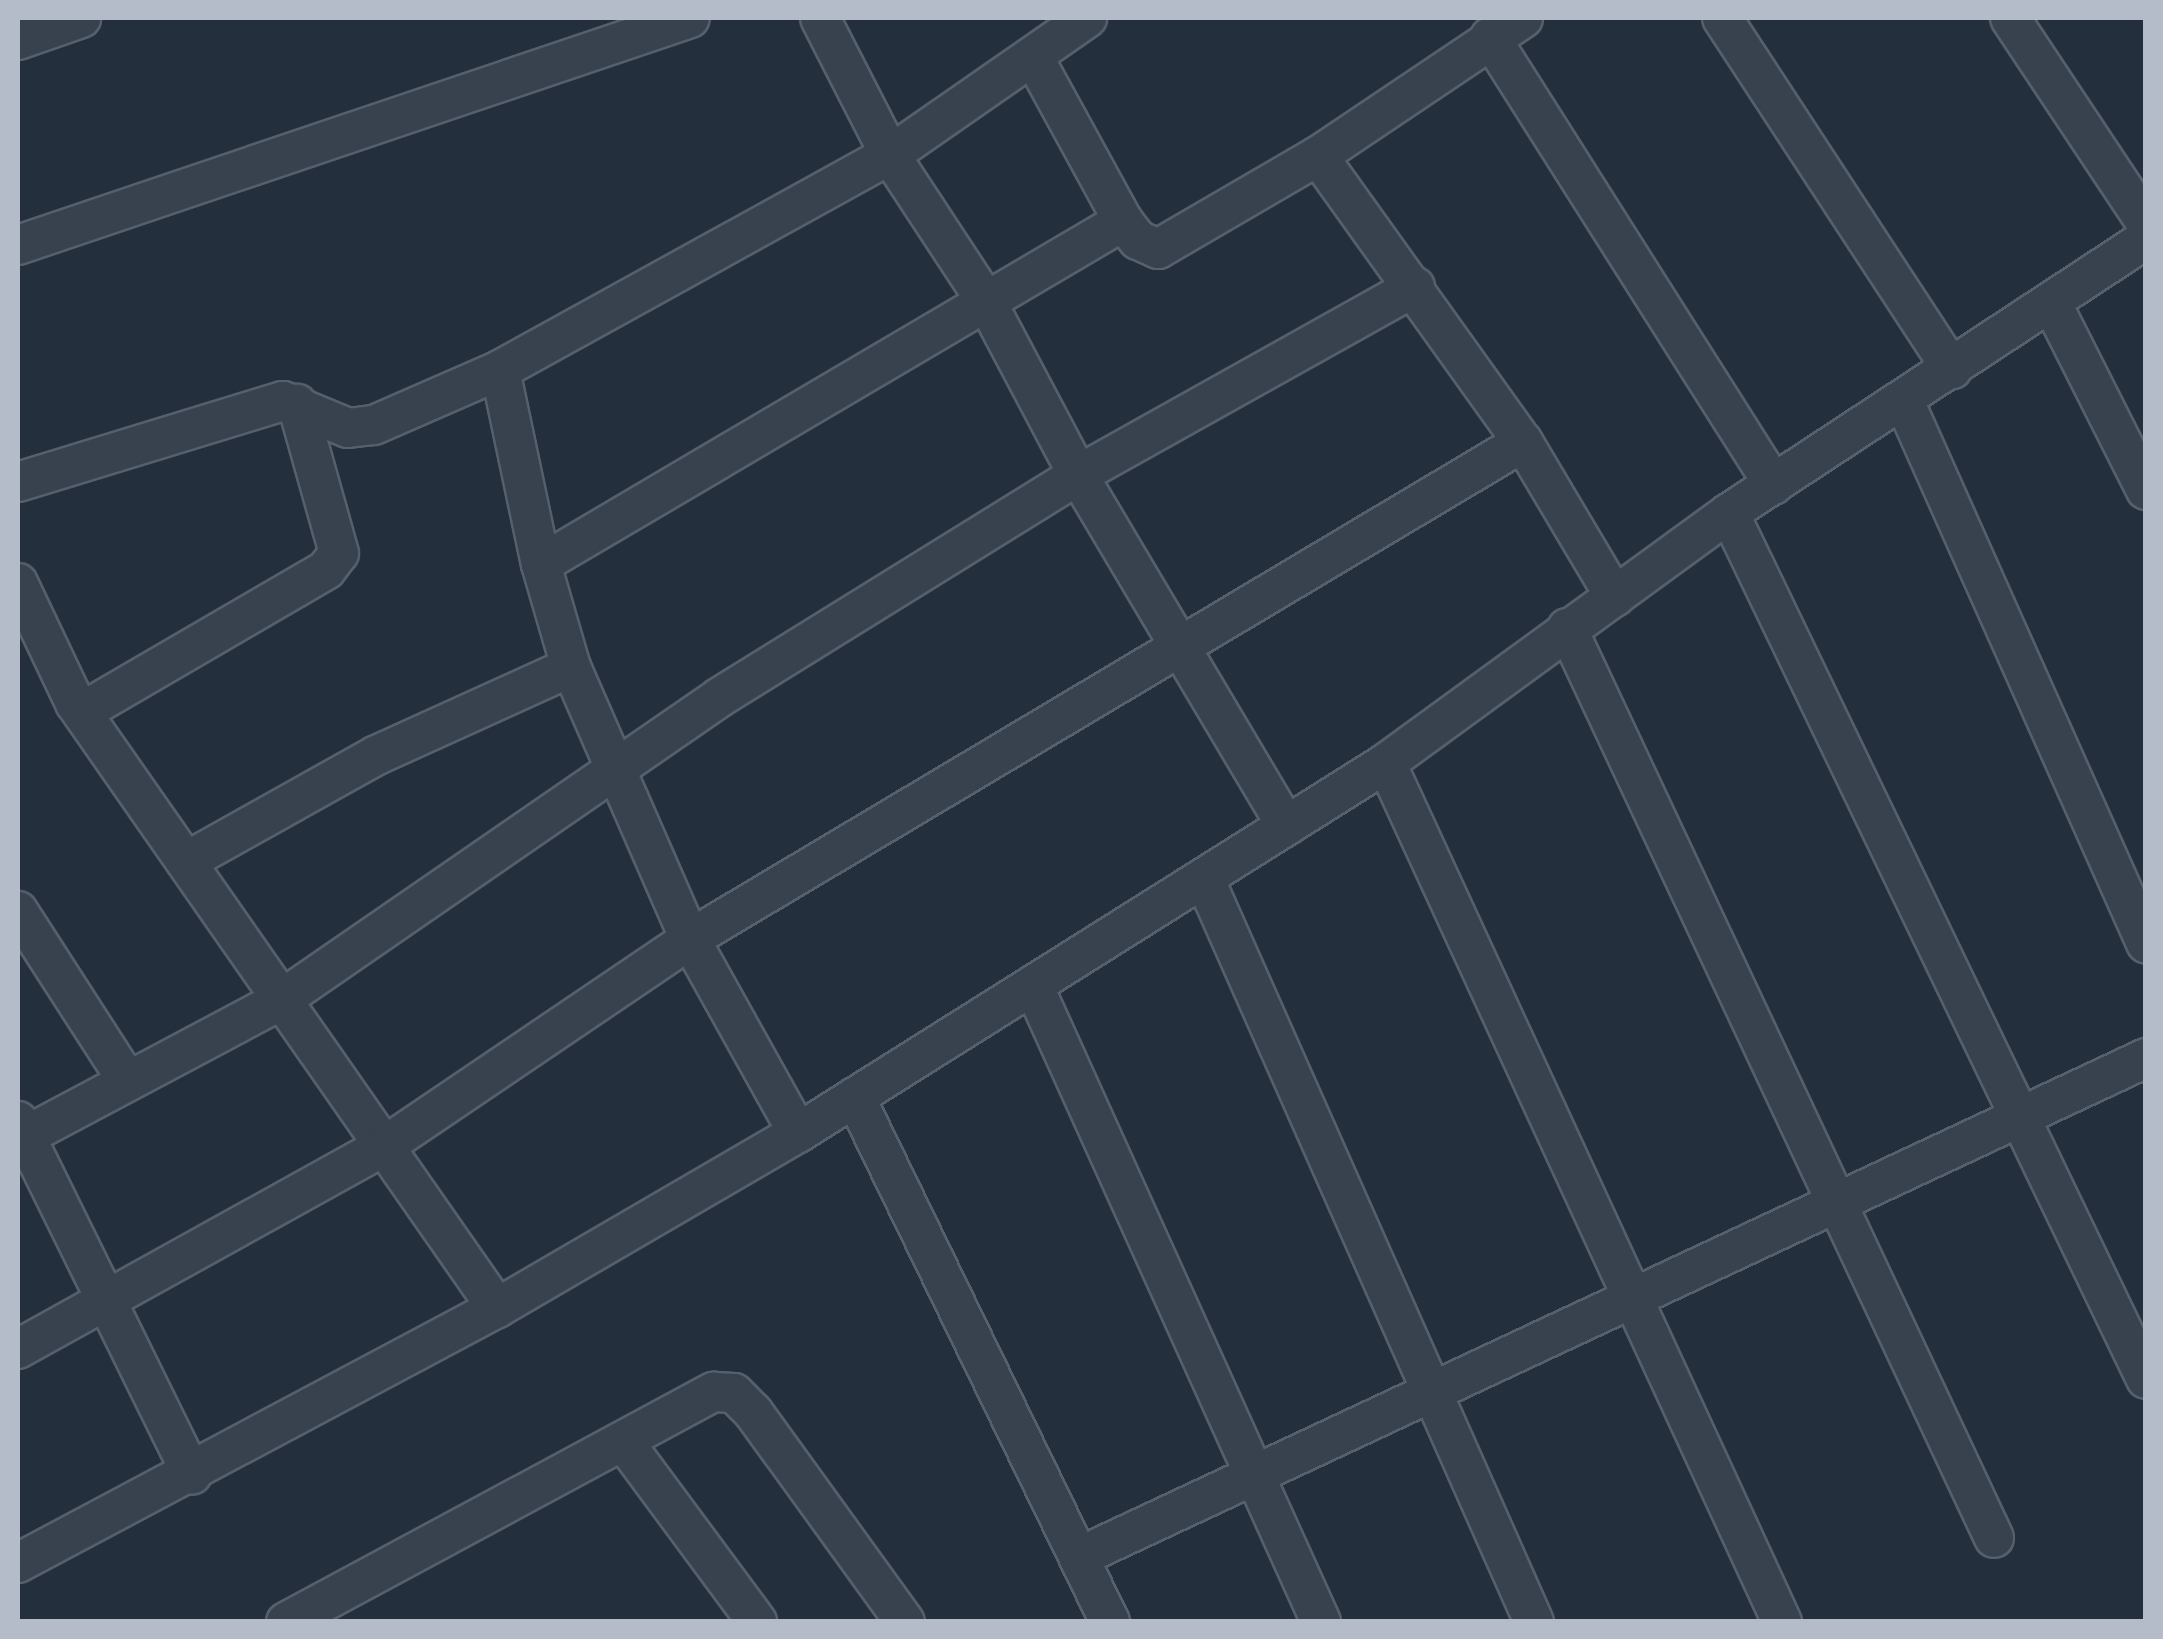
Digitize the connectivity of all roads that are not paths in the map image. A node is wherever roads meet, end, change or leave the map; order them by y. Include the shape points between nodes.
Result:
1 (81, 18) edge
2 (690, 18) edge
3 (820, 18) edge
4 (1087, 18) edge
5 (1523, 18) edge
6 (1722, 18) edge
7 (2010, 18) edge
8 (1490, 37) junction
9 (18, 40) edge
10 (1035, 60) junction
11 (890, 155) junction
12 (1318, 156) junction
13 (1123, 221) junction
14 (2146, 224) edge
15 (2146, 239) edge
16 (18, 245) edge
17 (1415, 287) junction
18 (986, 301) junction
19 (2054, 306) junction
20 (500, 370) junction
21 (1952, 370) junction
22 (1904, 400) junction
23 (297, 404) junction
24 (1523, 442) junction
25 (1078, 475) junction
26 (18, 482) edge
27 (1774, 486) junction
28 (2146, 490) edge
29 (1729, 514) junction
30 (541, 564) junction
31 (20, 595) edge
32 (1616, 596) junction
33 (1567, 628) junction
34 (1183, 645) junction
35 (571, 667) junction
36 (82, 712) junction
37 (1386, 763) junction
38 (616, 770) junction
39 (1286, 826) junction
40 (189, 860) junction
41 (1204, 878) junction
42 (18, 911) edge
43 (690, 939) junction
44 (2146, 943) edge
45 (1033, 985) junction
46 (280, 1000) junction
47 (2146, 1058) edge
48 (127, 1080) junction
49 (855, 1097) junction
50 (2018, 1119) junction
51 (20, 1132) edge
52 (798, 1133) junction
53 (386, 1145) junction
54 (1839, 1202) junction
55 (1639, 1300) junction
56 (109, 1303) junction
57 (497, 1308) junction
58 (18, 1349) edge
59 (2146, 1379) edge
60 (1428, 1393) junction
61 (624, 1442) junction
62 (1253, 1471) junction
63 (192, 1474) junction
64 (1994, 1538) dead end
65 (1081, 1556) junction
66 (18, 1563) edge
67 (286, 1622) edge
68 (758, 1622) edge
69 (905, 1622) edge
70 (1110, 1622) edge
71 (1321, 1622) edge
72 (1534, 1622) edge
73 (1782, 1622) edge

1 - 9 street
2 - 16 street
3 - 11 street
4 - 10 street
5 - 8 street
6 - 21 street
7 - 14 street
8 - 12 street
8 - 27 street
10 - 11 street
10 - 13 street
11 - 18 street
11 - 20 street
12 - 13 street via 1158,249 1138,240
12 - 17 street
13 - 18 street
15 - 19 street
17 - 24 street
17 - 25 street
18 - 25 street
18 - 30 street
19 - 21 street
19 - 28 street
20 - 23 street via 374,425 348,428
20 - 30 street
21 - 22 street
22 - 27 street
22 - 44 street
23 - 26 street via 283,402
23 - 36 street via 339,552 326,570
24 - 32 street
24 - 34 street
25 - 34 street
25 - 38 street via 720,697
27 - 29 street
29 - 32 street
29 - 50 street
30 - 35 street
31 - 36 street
32 - 33 street
33 - 37 street
33 - 54 street
34 - 39 street
34 - 43 street
35 - 38 street
35 - 40 street via 377,754
36 - 40 street
37 - 39 street
37 - 55 street
38 - 43 street
38 - 46 street
39 - 41 street
40 - 46 street
41 - 45 street
41 - 60 street
42 - 48 street
43 - 52 street
43 - 53 street
45 - 49 street
45 - 62 street
46 - 48 street
46 - 53 street
47 - 50 street
48 - 51 street
49 - 52 street
49 - 65 street
50 - 54 street
50 - 59 street
51 - 56 street
52 - 57 street
53 - 56 street
53 - 57 street
54 - 55 street
54 - 64 street
55 - 60 street
55 - 73 street
56 - 58 street
56 - 63 street
57 - 63 street
60 - 62 street
60 - 72 street
61 - 67 street
61 - 68 street
61 - 69 street via 714,1392 734,1393
62 - 65 street
62 - 71 street
63 - 66 street
65 - 70 street

